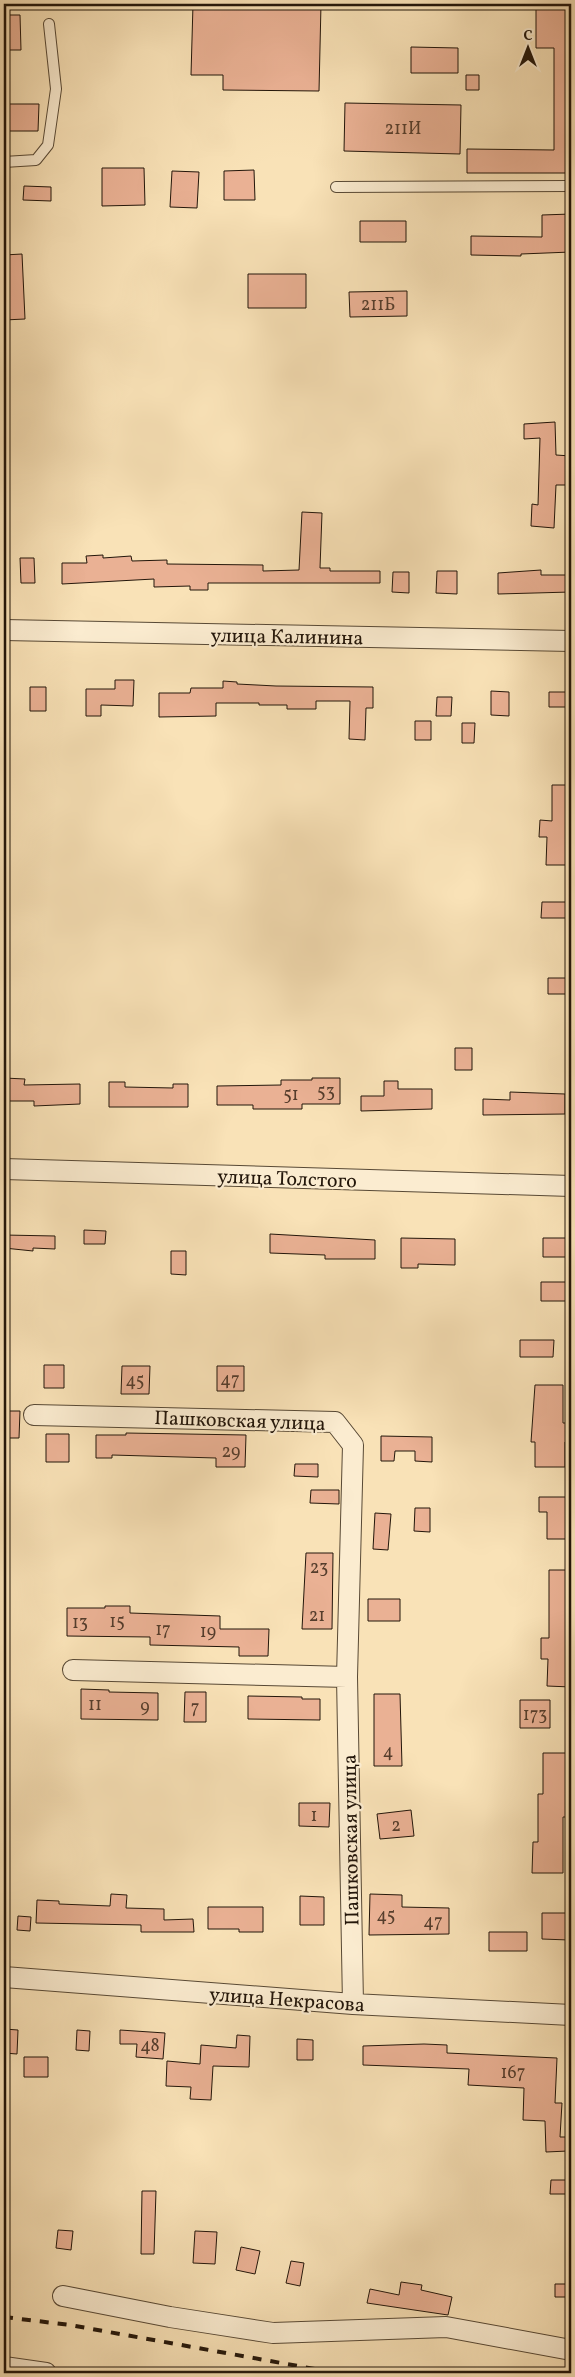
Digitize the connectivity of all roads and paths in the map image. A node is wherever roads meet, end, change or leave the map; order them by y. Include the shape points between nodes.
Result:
1 (49, 24) dead end
2 (4, 162) edge
3 (336, 186) dead end
4 (571, 186) edge
5 (4, 630) edge
6 (571, 641) edge
7 (4, 1169) edge
8 (571, 1186) edge
9 (34, 1415) dead end
10 (74, 1670) dead end
11 (348, 1676) junction
12 (4, 1977) edge
13 (353, 2004) junction
14 (571, 2015) edge
15 (63, 2296) dead end
16 (571, 2350) edge
17 (4, 2367) edge
18 (46, 2373) edge

1 - 2 lane via 56,89 48,145 36,160
3 - 4 lane
5 - 6 street, улица Калинина
7 - 8 street, улица Толстого
9 - 11 street, Пашковская улица via 335,1422 353,1445
10 - 11 street
11 - 13 street, Пашковская улица
12 - 13 street, улица Некрасова
13 - 14 street, улица Некрасова
15 - 16 street via 273,2333 446,2327
17 - 18 street

